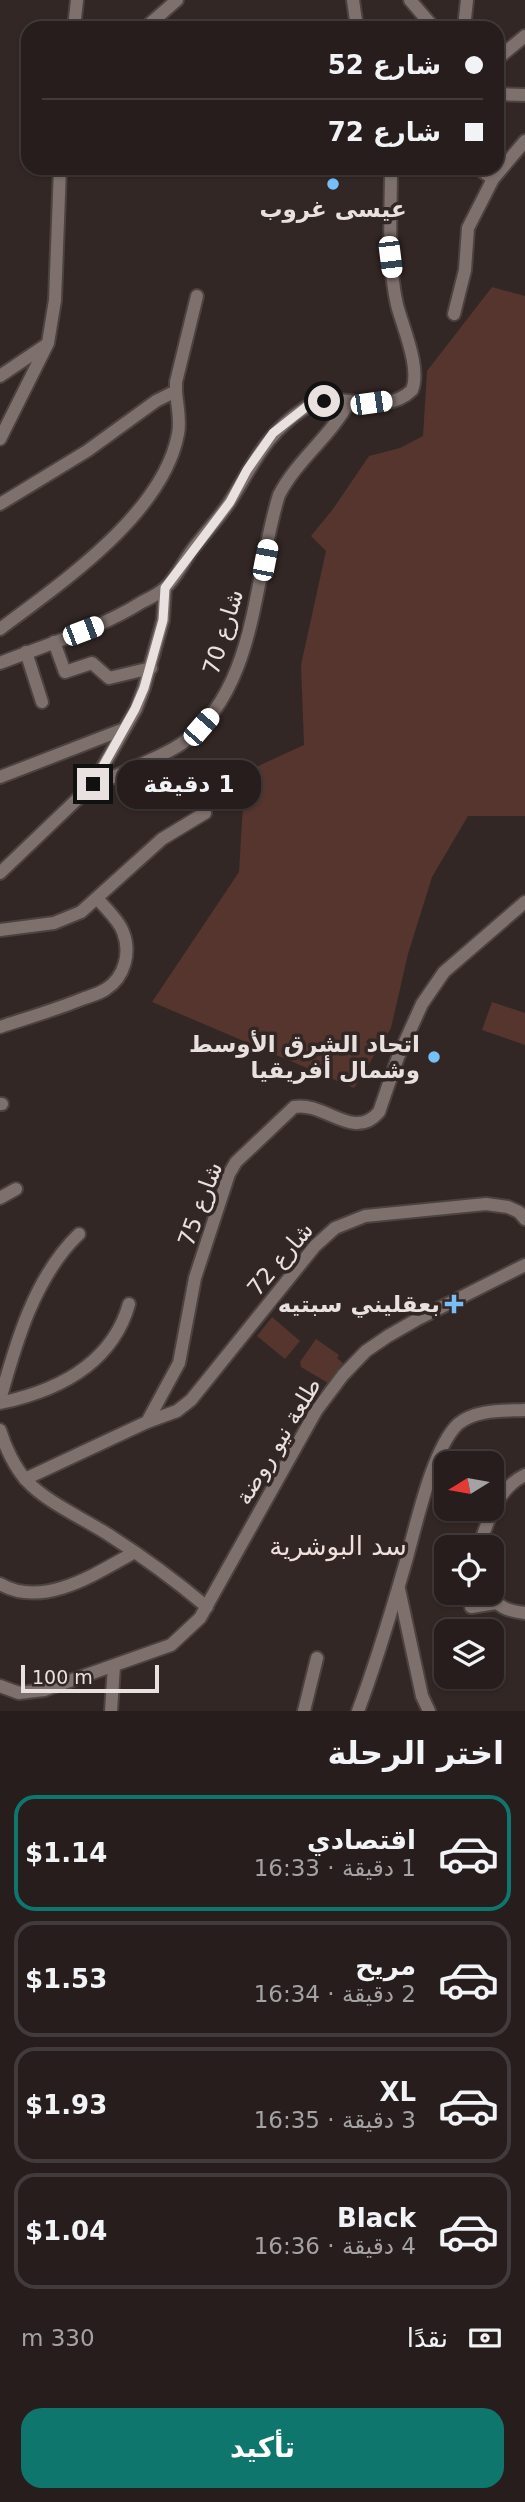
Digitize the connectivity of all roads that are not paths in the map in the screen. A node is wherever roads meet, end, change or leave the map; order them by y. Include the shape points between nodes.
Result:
1 (77, 0) edge
2 (177, 0) edge
3 (353, 0) edge
4 (410, 0) edge
5 (467, 0) edge
6 (75, 21) edge
7 (153, 21) edge
8 (356, 21) edge
9 (428, 21) edge
10 (465, 21) edge
11 (525, 36) edge
12 (504, 53) edge
13 (504, 94) edge
14 (525, 95) edge
15 (525, 141) edge
16 (504, 165) edge
17 (60, 175) edge
18 (391, 175) edge
19 (488, 175) edge
20 (496, 175) edge
21 (493, 178) junction
22 (197, 296) dead end
23 (454, 314) dead end
24 (48, 343) junction
25 (0, 376) edge
26 (176, 391) junction
27 (349, 402) junction
28 (0, 439) edge
29 (0, 504) edge
30 (165, 588) junction
31 (0, 629) edge
32 (54, 642) junction
33 (26, 652) junction
34 (0, 663) edge
35 (151, 667) junction
36 (42, 702) dead end
37 (124, 729) junction
38 (0, 777) edge
39 (93, 784) junction
40 (205, 813) dead end
41 (0, 873) edge
42 (97, 898) junction
43 (525, 902) edge
44 (0, 930) edge
45 (0, 1027) edge
46 (16, 1189) dead end
47 (0, 1198) edge
48 (525, 1219) edge
49 (79, 1234) dead end
50 (525, 1265) edge
51 (129, 1304) dead end
52 (0, 1402) edge
53 (525, 1410) edge
54 (147, 1422) junction
55 (0, 1430) edge
56 (41, 1471) junction
57 (525, 1475) edge
58 (25, 1479) junction
59 (39, 1493) junction
60 (483, 1535) edge
61 (134, 1553) junction
62 (0, 1584) edge
63 (399, 1586) junction
64 (476, 1605) edge
65 (502, 1605) edge
66 (207, 1607) junction
67 (471, 1607) dead end
68 (525, 1612) edge
69 (317, 1658) dead end
70 (114, 1666) junction
71 (0, 1686) edge
72 (111, 1711) edge
73 (304, 1711) edge
74 (358, 1711) edge
75 (429, 1711) edge

1 - 6 street
2 - 7 street
3 - 8 street
4 - 9 street
5 - 10 street
11 - 12 street
13 - 14 street
15 - 16 street
17 - 24 street via 55,300
18 - 27 street via 390,257 415,379 412,390 398,398
19 - 21 street
20 - 21 street
21 - 23 street via 468,228 465,270
22 - 26 street
24 - 25 street
24 - 28 street
26 - 29 street
26 - 31 street via 176,441 167,468 145,502 120,533
27 - 30 street via 331,400 306,407 273,433 230,502
27 - 39 street, شارع 70 via 279,495 236,671 215,710 179,746
30 - 32 street via 131,610
30 - 35 street via 163,620
32 - 33 street
32 - 35 street via 65,671 92,663 113,678
33 - 34 street
33 - 36 street
35 - 37 street
37 - 38 street
37 - 39 street
39 - 41 street
40 - 42 street via 162,839
42 - 44 street via 68,918
42 - 45 street via 123,930 126,943 125,963 114,983 106,990
43 - 54 street, شارع 75 via 444,972 422,1004 373,1119 347,1123 310,1106 294,1107 236,1162 195,1278 179,1363
46 - 47 street
48 - 54 street, شارع 72 via 509,1207 486,1204 365,1216 335,1228 191,1400 177,1411
49 - 52 street via 53,1266 27,1315
50 - 66 street, طلعة نيو روضة via 388,1336 343,1375 310,1421
51 - 52 street via 119,1332 99,1357 48,1390
53 - 63 street via 473,1416 450,1434 438,1452
54 - 56 street
55 - 58 street
56 - 58 street
56 - 59 street
57 - 60 street via 509,1485 497,1502
58 - 59 street
59 - 61 street
61 - 62 street via 49,1592 26,1594
61 - 66 street
63 - 74 street
63 - 75 street
64 - 67 street
65 - 68 street via 511,1612
66 - 70 street, طلعة نيو روضة via 171,1645
69 - 73 street
70 - 71 street, طلعة نيو روضة via 30,1693
70 - 72 street

